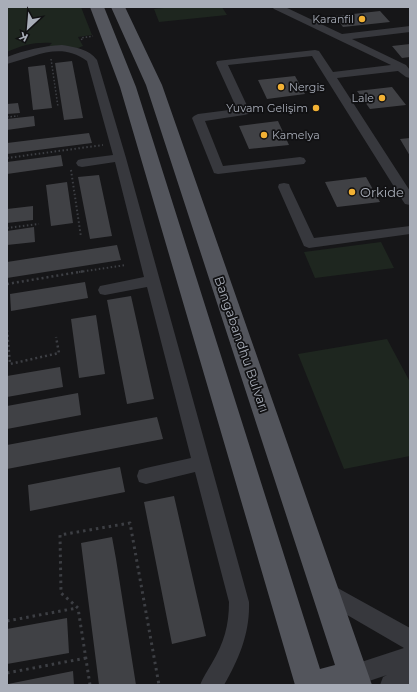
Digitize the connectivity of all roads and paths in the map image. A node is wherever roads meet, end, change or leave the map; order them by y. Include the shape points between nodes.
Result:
1 (97, 7) edge
2 (118, 7) edge
3 (301, 7) edge
4 (279, 8) edge
5 (410, 29) edge
6 (340, 37) junction
7 (49, 49) junction
8 (7, 61) edge
9 (406, 67) edge
10 (410, 75) edge
11 (329, 76) junction
12 (58, 107) dead end
13 (18, 116) dead end
14 (7, 117) edge
15 (118, 151) junction
16 (7, 158) edge
17 (300, 161) dead end
18 (80, 166) joint
19 (284, 187) dead end
20 (406, 187) edge
21 (410, 201) edge
22 (39, 224) dead end
23 (7, 228) edge
24 (410, 230) edge
25 (81, 237) dead end
26 (126, 265) dead end
27 (153, 281) junction
28 (7, 284) edge
29 (105, 290) dead end
30 (7, 330) edge
31 (56, 337) dead end
32 (202, 463) junction
33 (146, 476) dead end
34 (325, 591) junction
35 (78, 608) junction
36 (7, 621) edge
37 (410, 640) edge
38 (410, 657) edge
39 (86, 658) junction
40 (7, 673) edge
41 (410, 679) edge
42 (355, 680) edge
43 (90, 685) edge
44 (159, 685) edge
45 (211, 685) edge
46 (310, 685) edge
47 (319, 685) edge
48 (391, 685) edge

1 - 46 main road via 126,81
2 - 34 main road, Bangabandhu Bulvarı via 154,85
3 - 4 street
4 - 6 street
5 - 6 street
6 - 9 street
7 - 8 street via 30,52
7 - 12 path
7 - 15 street via 80,53 92,60
9 - 10 street
9 - 11 street
11 - 17 street via 315,53 221,62 244,112 198,118 218,170
11 - 20 street
13 - 14 path
15 - 16 path
15 - 18 street
15 - 27 street
18 - 25 path via 70,170
19 - 24 street via 309,243
20 - 21 street
22 - 23 path
26 - 28 path
27 - 29 street
27 - 32 street
30 - 31 path via 10,364 59,354
32 - 33 street
32 - 45 street via 239,602 239,621 234,640
34 - 37 street
34 - 42 main road, Bangabandhu Bulvarı
35 - 36 path
35 - 39 path
35 - 44 path via 61,593 60,535 130,523
38 - 42 street
39 - 40 path
39 - 43 path
41 - 48 street
42 - 47 main road

